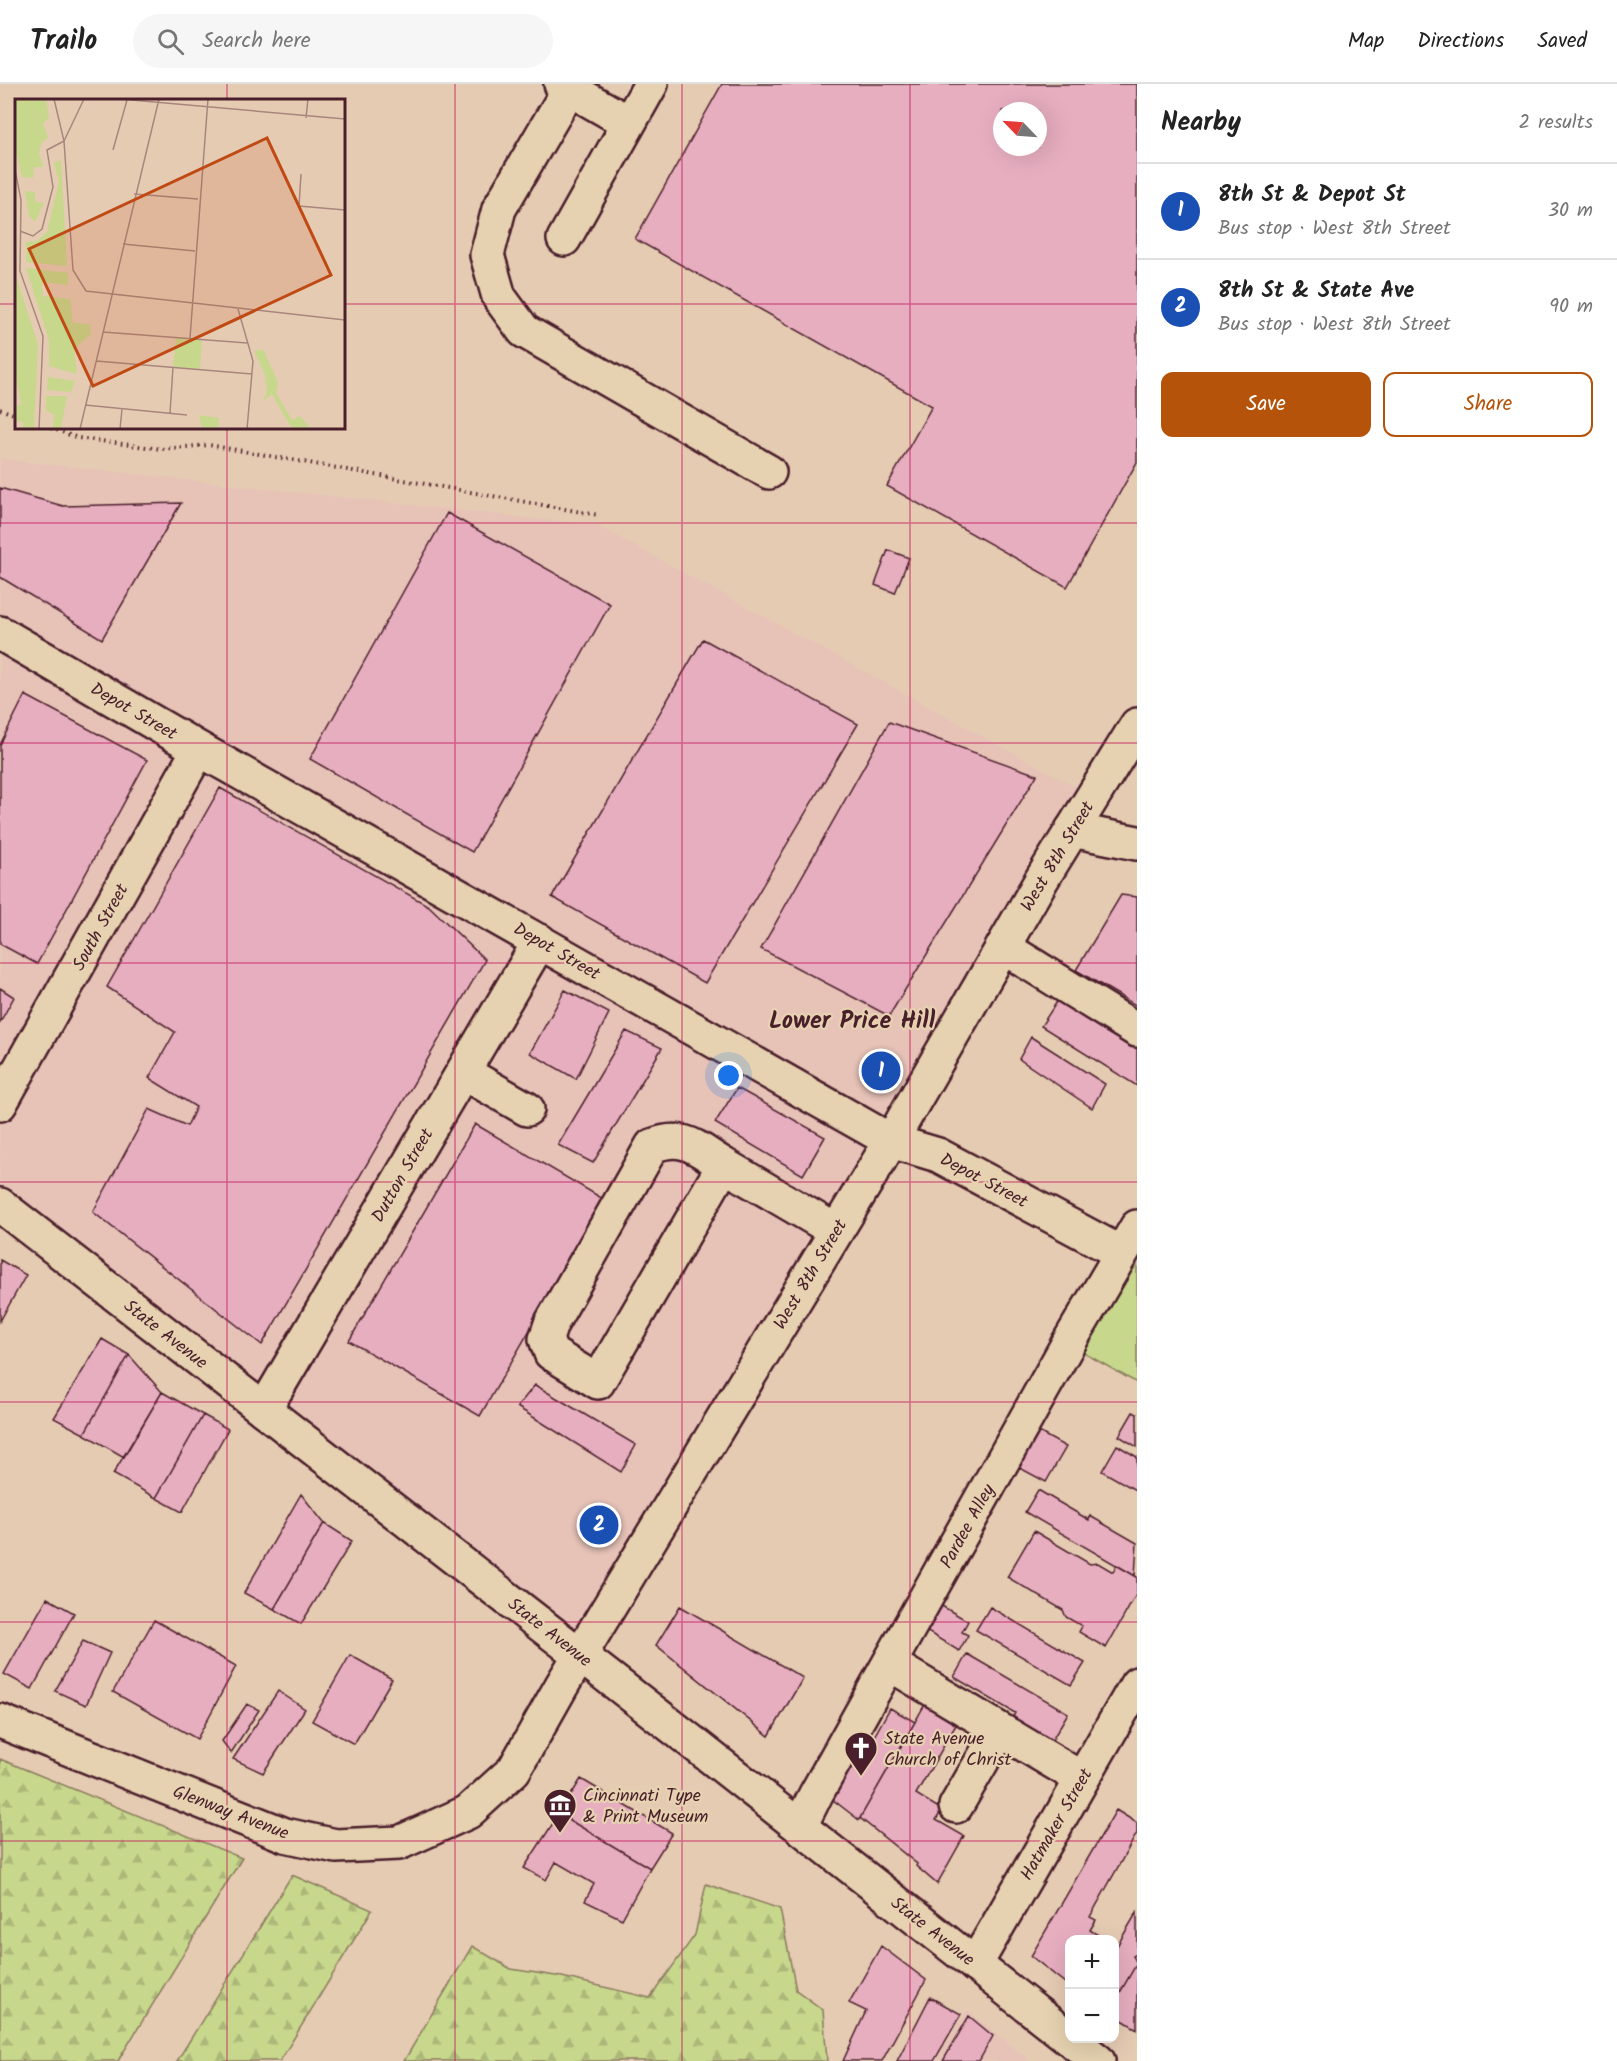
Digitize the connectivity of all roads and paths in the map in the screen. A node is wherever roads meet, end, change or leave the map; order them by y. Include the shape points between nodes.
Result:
1 (651, 84) edge
2 (567, 86) edge
3 (629, 123) junction
4 (564, 239) dead end
5 (0, 409) edge
6 (15, 415) edge
7 (54, 429) edge
8 (769, 472) dead end
9 (598, 514) dead end
10 (0, 633) edge
11 (1137, 724) edge
12 (199, 749) junction
13 (1072, 830) junction
14 (1137, 843) edge
15 (540, 941) junction
16 (1003, 947) junction
17 (1137, 1030) edge
18 (463, 1072) junction
19 (0, 1104) edge
20 (527, 1109) dead end
21 (891, 1141) junction
22 (724, 1165) junction
23 (0, 1205) edge
24 (836, 1231) junction
25 (1129, 1240) edge
26 (264, 1410) junction
27 (580, 1657) junction
28 (890, 1664) junction
29 (1137, 1684) edge
30 (0, 1721) edge
31 (1000, 1730) junction
32 (1082, 1779) junction
33 (956, 1806) dead end
34 (468, 1812) joint
35 (800, 1826) junction
36 (975, 1965) junction
37 (1098, 2061) edge

1 - 3 street
2 - 3 street
2 - 8 street via 499,208 487,255 499,297 524,331
3 - 4 street
5 - 6 path
7 - 9 path via 78,438 161,449 210,445
10 - 12 street, Depot Street
11 - 13 street, West 8th Street
12 - 15 street, Depot Street
12 - 19 street, South Street
13 - 14 street
13 - 16 street, West 8th Street
15 - 18 street, Dutton Street
15 - 21 street, Depot Street
16 - 17 street
16 - 21 street, West 8th Street
18 - 20 street
18 - 26 street, Dutton Street
21 - 24 street, West 8th Street
21 - 25 street, Depot Street via 938,1155
22 - 22 street via 598,1382 551,1353 546,1339 551,1324 652,1146 667,1140 682,1141
22 - 24 street
23 - 26 street, State Avenue
24 - 27 street, West 8th Street
25 - 28 street, Pardee Alley
26 - 27 street, State Avenue
27 - 34 street, West 8th Street via 514,1770
27 - 35 street, State Avenue
28 - 31 street
28 - 35 street, Pardee Alley
29 - 32 street, Hatmaker Street
30 - 34 street, Glenway Avenue via 285,1835 336,1846 399,1843
31 - 32 street
31 - 33 street
32 - 36 street, Hatmaker Street
35 - 36 street, State Avenue
36 - 37 street, State Avenue

